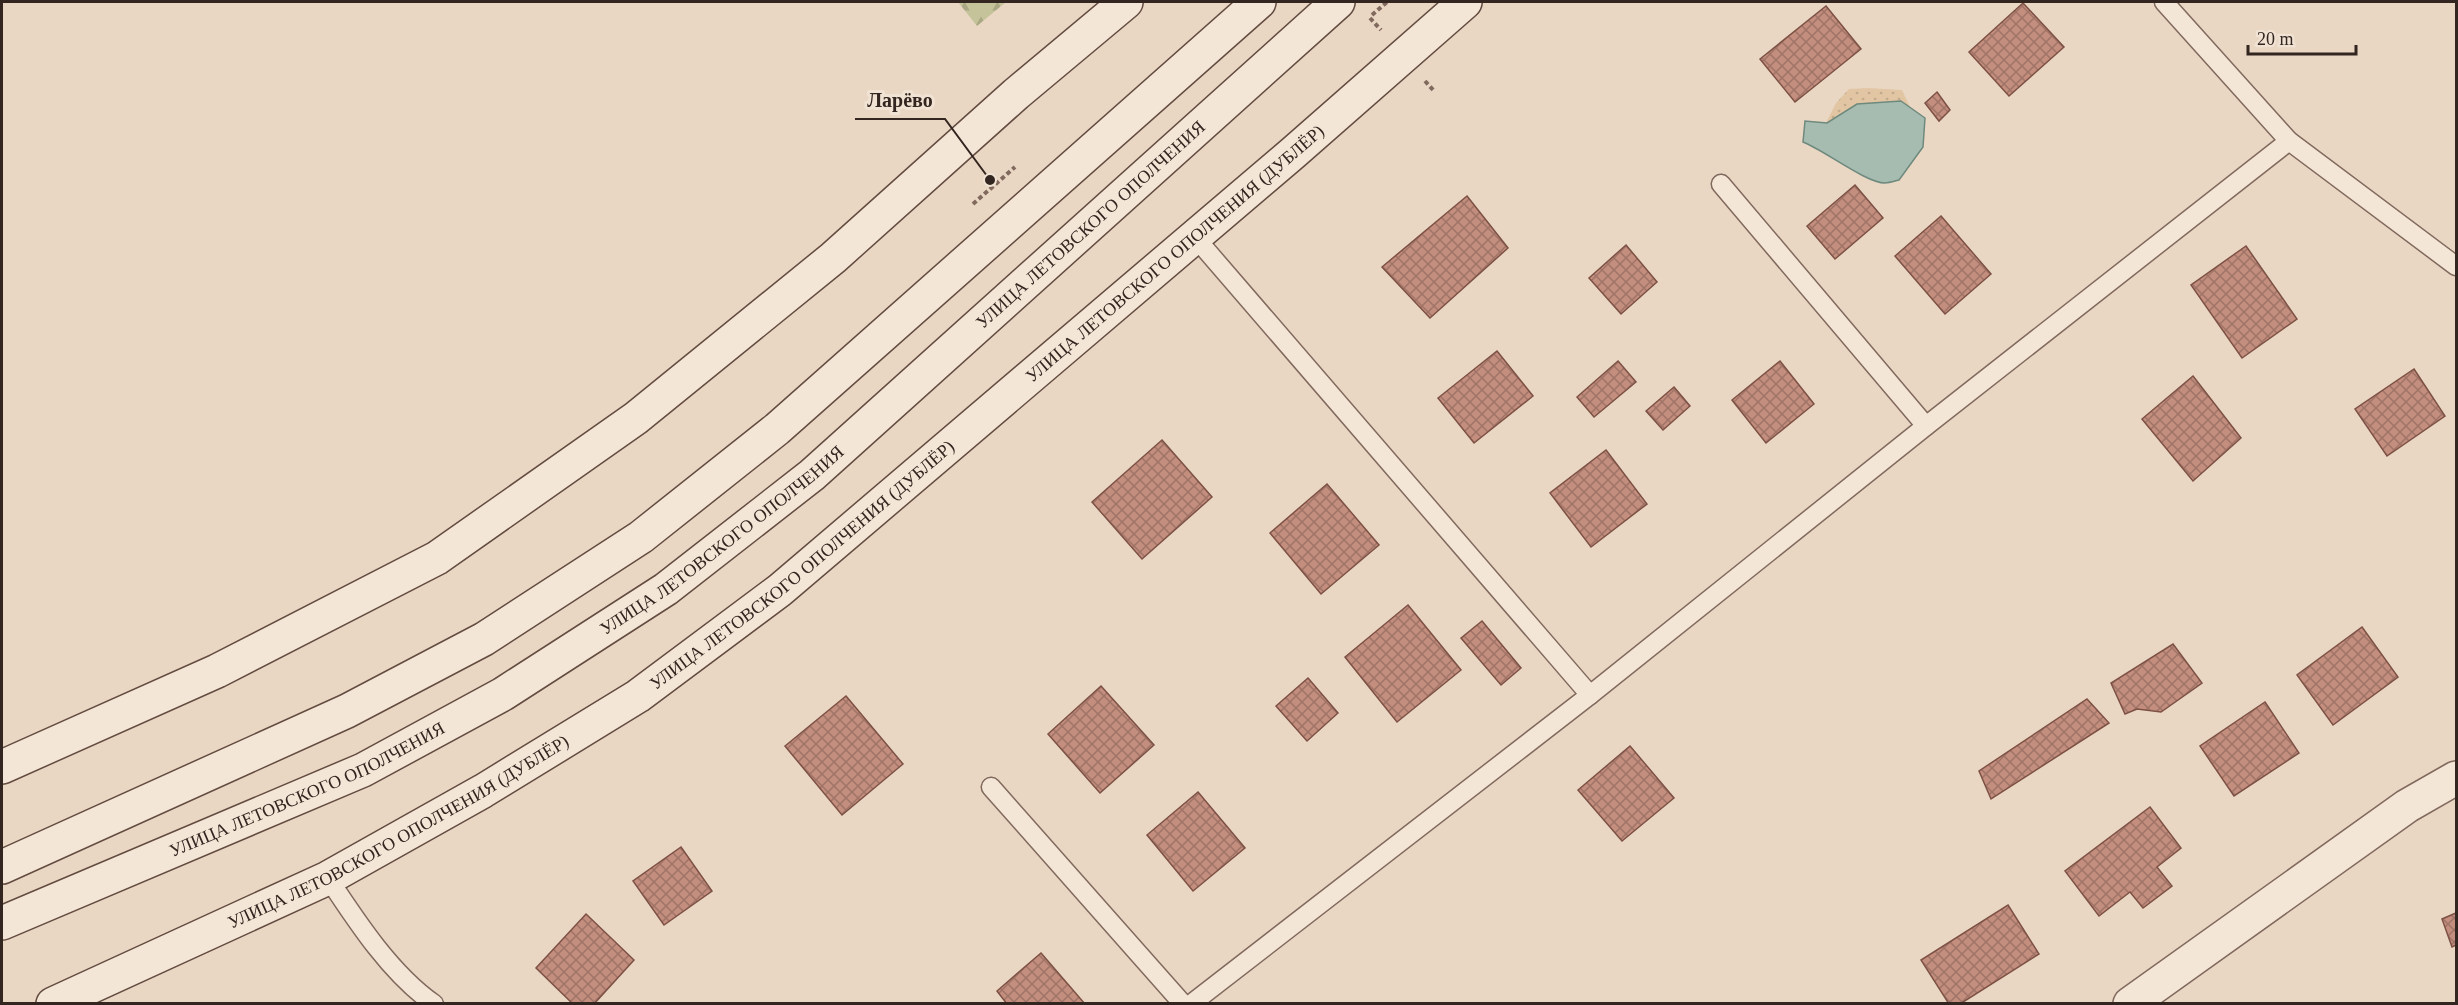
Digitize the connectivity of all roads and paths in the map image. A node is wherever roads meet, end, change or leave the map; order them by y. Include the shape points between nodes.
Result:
1 (1259, 2) edge
2 (1338, 2) edge
3 (1387, 2) edge
4 (1465, 2) edge
5 (2164, 2) edge
6 (1114, 5) edge
7 (1369, 17) dead end
8 (2289, 141) junction
9 (1721, 184) dead end
10 (1194, 236) junction
11 (2457, 266) edge
12 (1926, 426) junction
13 (1590, 695) junction
14 (2, 767) edge
15 (2457, 778) edge
16 (990, 787) dead end
17 (2, 867) edge
18 (328, 878) junction
19 (2, 923) edge
20 (53, 1003) edge
21 (434, 1004) edge
22 (1183, 1004) edge
23 (1191, 1004) edge
24 (2130, 1004) edge

1 - 17 street via 777,429 641,537 484,639 347,711
2 - 19 street, УЛИЦА ЛЕТОВСКОГО ОПОЛЧЕНИЯ via 812,475 666,589 503,694 363,771
3 - 7 path
4 - 10 street, УЛИЦА ЛЕТОВСКОГО ОПОЛЧЕНИЯ (ДУБЛЁР)
5 - 8 lane
6 - 14 street via 833,258 654,403 437,558 216,671
8 - 11 lane
8 - 12 lane
9 - 12 lane
10 - 13 lane
10 - 18 street, УЛИЦА ЛЕТОВСКОГО ОПОЛЧЕНИЯ (ДУБЛЁР) via 780,590 638,696
12 - 13 lane
13 - 23 lane
15 - 24 street via 2407,806
16 - 22 lane
18 - 20 street, УЛИЦА ЛЕТОВСКОГО ОПОЛЧЕНИЯ (ДУБЛЁР)
18 - 21 lane via 412,989

